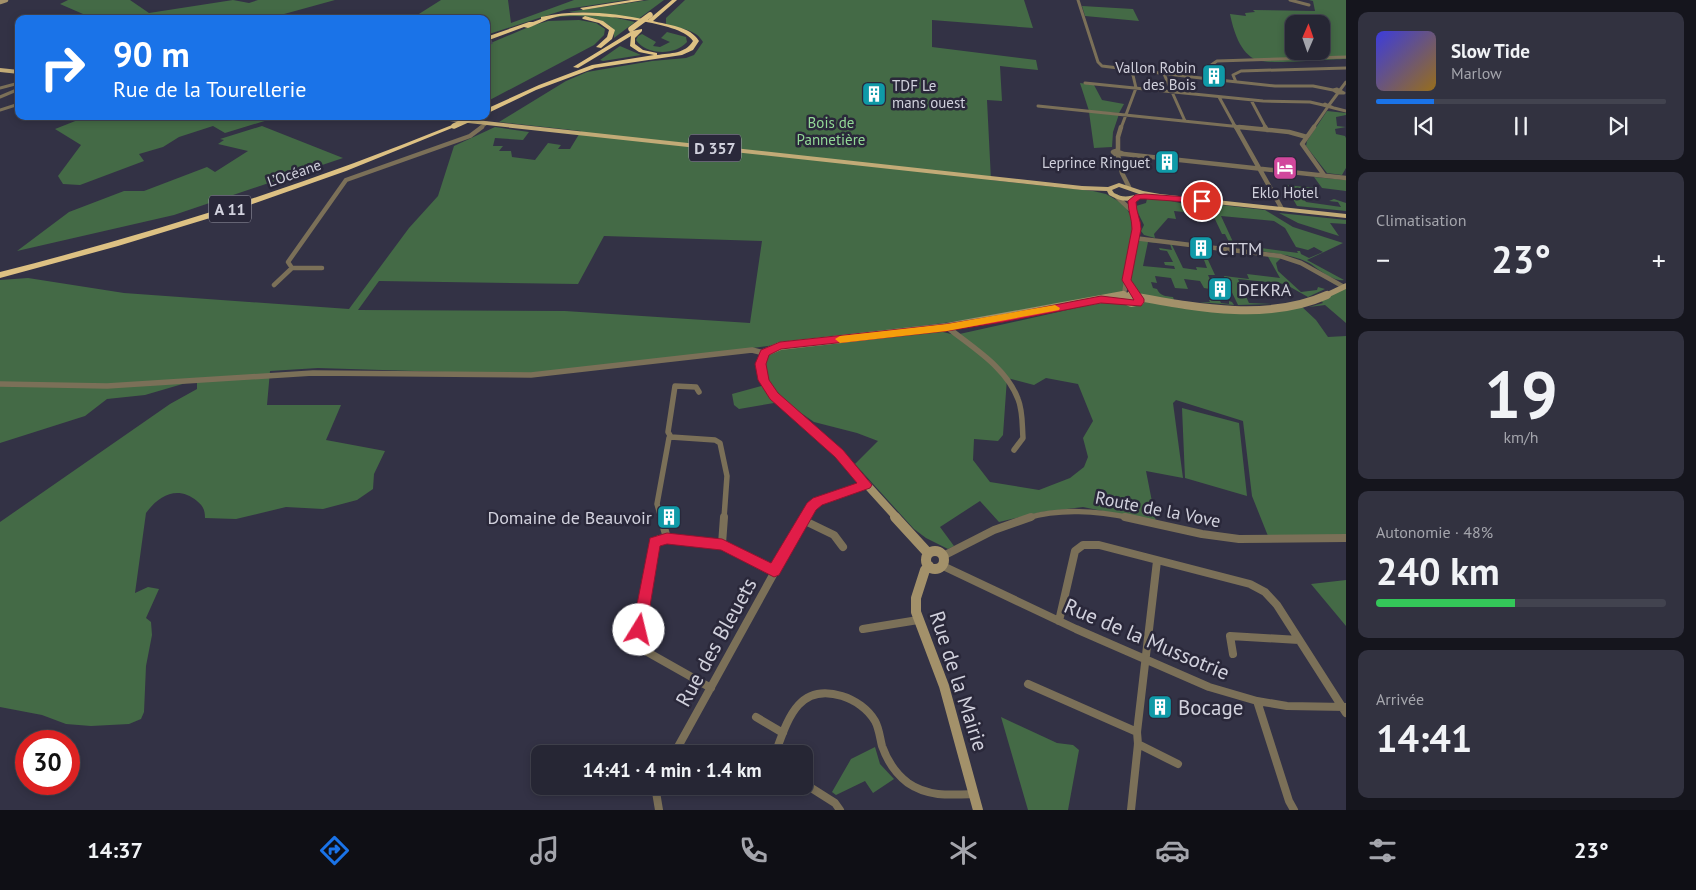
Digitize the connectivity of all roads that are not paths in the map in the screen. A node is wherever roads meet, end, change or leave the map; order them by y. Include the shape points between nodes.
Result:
1 (6, 0) edge
2 (642, 0) edge
3 (669, 0) edge
4 (675, 0) edge
5 (1078, 0) edge
6 (1290, 0) edge
7 (0, 2) edge
8 (1308, 5) dead end
9 (652, 17) junction
10 (543, 18) junction
11 (526, 26) junction
12 (636, 30) junction
13 (512, 31) junction
14 (490, 39) tunnel mouth
15 (598, 50) junction
16 (1346, 57) edge
17 (567, 67) dead end
18 (1346, 68) edge
19 (0, 70) edge
20 (1132, 71) junction
21 (15, 72) edge
22 (559, 72) dead end
23 (1164, 74) junction
24 (1219, 80) dead end
25 (1236, 82) junction
26 (1346, 82) edge
27 (1086, 83) dead end
28 (15, 84) edge
29 (0, 88) edge
30 (1136, 88) junction
31 (535, 89) junction
32 (15, 91) edge
33 (1172, 92) junction
34 (1342, 92) edge
35 (0, 97) edge
36 (1219, 97) junction
37 (1251, 100) junction
38 (15, 105) edge
39 (490, 106) edge
40 (1038, 106) dead end
41 (1328, 106) junction
42 (0, 110) edge
43 (490, 110) edge
44 (1346, 111) edge
45 (1125, 114) junction
46 (461, 120) edge
47 (464, 120) edge
48 (474, 120) edge
49 (1185, 121) junction
50 (487, 123) junction
51 (450, 125) junction
52 (1236, 126) junction
53 (1267, 130) junction
54 (1307, 137) junction
55 (1118, 153) junction
56 (1260, 169) junction
57 (1122, 174) junction
58 (1324, 176) junction
59 (1346, 178) edge
60 (1129, 187) junction
61 (1113, 191) junction
62 (1136, 195) junction
63 (1282, 209) junction
64 (1132, 211) junction
65 (1346, 216) edge
66 (1134, 238) junction
67 (292, 268) junction
68 (322, 268) dead end
69 (0, 270) edge
70 (0, 274) edge
71 (1126, 280) junction
72 (274, 285) dead end
73 (1345, 287) edge
74 (1124, 295) junction
75 (1137, 298) junction
76 (1104, 299) junction
77 (1127, 302) junction
78 (947, 327) junction
79 (764, 352) junction
80 (0, 384) edge
81 (699, 392) dead end
82 (671, 437) junction
83 (1014, 450) dead end
84 (866, 485) junction
85 (803, 520) junction
86 (667, 538) junction
87 (1346, 538) edge
88 (722, 544) junction
89 (843, 547) dead end
90 (928, 553) junction
91 (943, 556) junction
92 (1157, 561) junction
93 (929, 566) junction
94 (943, 566) junction
95 (774, 571) junction
96 (918, 620) junction
97 (1059, 621) junction
98 (863, 629) dead end
99 (1299, 640) junction
100 (1233, 654) dead end
101 (1145, 659) junction
102 (1028, 684) dead end
103 (711, 688) junction
104 (1257, 701) junction
105 (1345, 709) edge
106 (756, 717) dead end
107 (1136, 732) junction
108 (783, 733) junction
109 (1138, 744) junction
110 (679, 745) edge
111 (778, 745) edge
112 (1178, 764) dead end
113 (813, 789) edge
114 (974, 794) junction
115 (656, 795) edge
116 (659, 810) edge
117 (840, 810) edge
118 (978, 810) edge
119 (1131, 810) edge
120 (1294, 810) edge

1 - 7 street
2 - 10 highway via 577,9
3 - 9 highway
4 - 9 highway
5 - 20 street via 1100,65
6 - 8 street
9 - 12 highway via 651,22
10 - 13 highway
10 - 31 highway via 572,13 598,14 682,30 693,36 696,43 682,53 594,66
11 - 12 highway via 554,16 589,13 678,30 694,42 690,48 678,53 648,53 631,44
11 - 13 highway
11 - 15 highway via 563,18 598,21 612,32
12 - 15 highway
12 - 31 highway
13 - 14 highway
15 - 17 highway
16 - 23 street via 1217,62 1204,70 1209,79
18 - 25 street via 1240,72 1233,75
19 - 21 main road
20 - 23 street
20 - 30 street
22 - 39 highway
23 - 33 street
24 - 25 street
25 - 34 street via 1313,86
26 - 34 street
27 - 30 street
28 - 29 street
30 - 33 street
30 - 45 street
31 - 43 highway
32 - 35 street
33 - 36 street
33 - 49 street
34 - 41 street
36 - 37 street
36 - 52 street
37 - 41 street via 1310,102
37 - 53 street
38 - 42 street
40 - 45 street
41 - 44 street
41 - 54 street
45 - 49 street
45 - 55 street via 1118,137
46 - 51 highway, L’Océane / A 11
47 - 51 highway, L’Océane / A 11, bridge
48 - 50 main road, D 357
49 - 52 street
50 - 61 main road, D 357
50 - 67 street via 466,137 346,180 288,262
51 - 69 highway, L’Océane / A 11 via 238,202
51 - 70 highway, L’Océane / A 11 via 349,168 230,209
52 - 53 street
52 - 56 street
53 - 54 street
54 - 58 street via 1302,144
55 - 56 street
55 - 57 street
56 - 58 street
56 - 63 street
57 - 60 street
57 - 61 street
58 - 59 street
60 - 61 main road
60 - 62 main road
61 - 62 main road
61 - 64 street
62 - 63 main road
62 - 64 street
63 - 65 main road
64 - 66 street via 1136,222
66 - 71 street
66 - 73 street via 1278,255 1301,263
67 - 68 street
67 - 72 street
71 - 74 street
71 - 75 street
73 - 75 street via 1304,304 1265,309 1234,309
74 - 75 street
74 - 76 street
74 - 77 street
75 - 77 street
76 - 77 street
76 - 78 street
78 - 79 street via 780,346
78 - 83 street via 994,365 1019,399 1024,438
79 - 80 street via 752,350 531,376 313,373 107,386
79 - 84 street via 760,364 763,380 774,396 839,454
81 - 82 street via 696,387 675,386 668,432
82 - 86 street via 658,504
82 - 88 street via 715,440 720,444 727,476
84 - 85 street, Rue des Bleuets via 817,502
84 - 90 street
85 - 89 street via 834,535
85 - 95 street, Rue des Bleuets
86 - 88 street
86 - 103 street via 653,544 639,644 648,653
87 - 91 street, Route de la Vove via 1279,542 1223,537 1117,514 1081,510 1048,513 1016,521
88 - 95 street
90 - 91 street
90 - 93 street via 925,558
91 - 94 street
92 - 97 street via 1098,545 1082,545 1075,551
92 - 99 street via 1250,584 1265,592
92 - 101 street
93 - 94 street
93 - 96 street, Rue de la Mairie via 916,598
94 - 97 street, Rue de la Mussotrie
95 - 103 street, Rue des Bleuets
96 - 98 street
96 - 114 street, Rue de la Mairie via 944,686
97 - 101 street, Rue de la Mussotrie
99 - 100 street via 1230,636
99 - 105 street
101 - 104 street, Rue de la Mussotrie via 1209,687
101 - 107 street
102 - 107 street
103 - 110 street, Rue des Bleuets
104 - 105 street, Rue de la Mussotrie
104 - 120 street
106 - 108 street
107 - 109 street
108 - 111 street
108 - 114 street via 795,708 806,699 823,693 842,694 861,705 874,720 886,755 906,782 940,795
109 - 112 street
109 - 119 street
113 - 117 street
114 - 118 street, Rue de la Mairie
115 - 116 street

